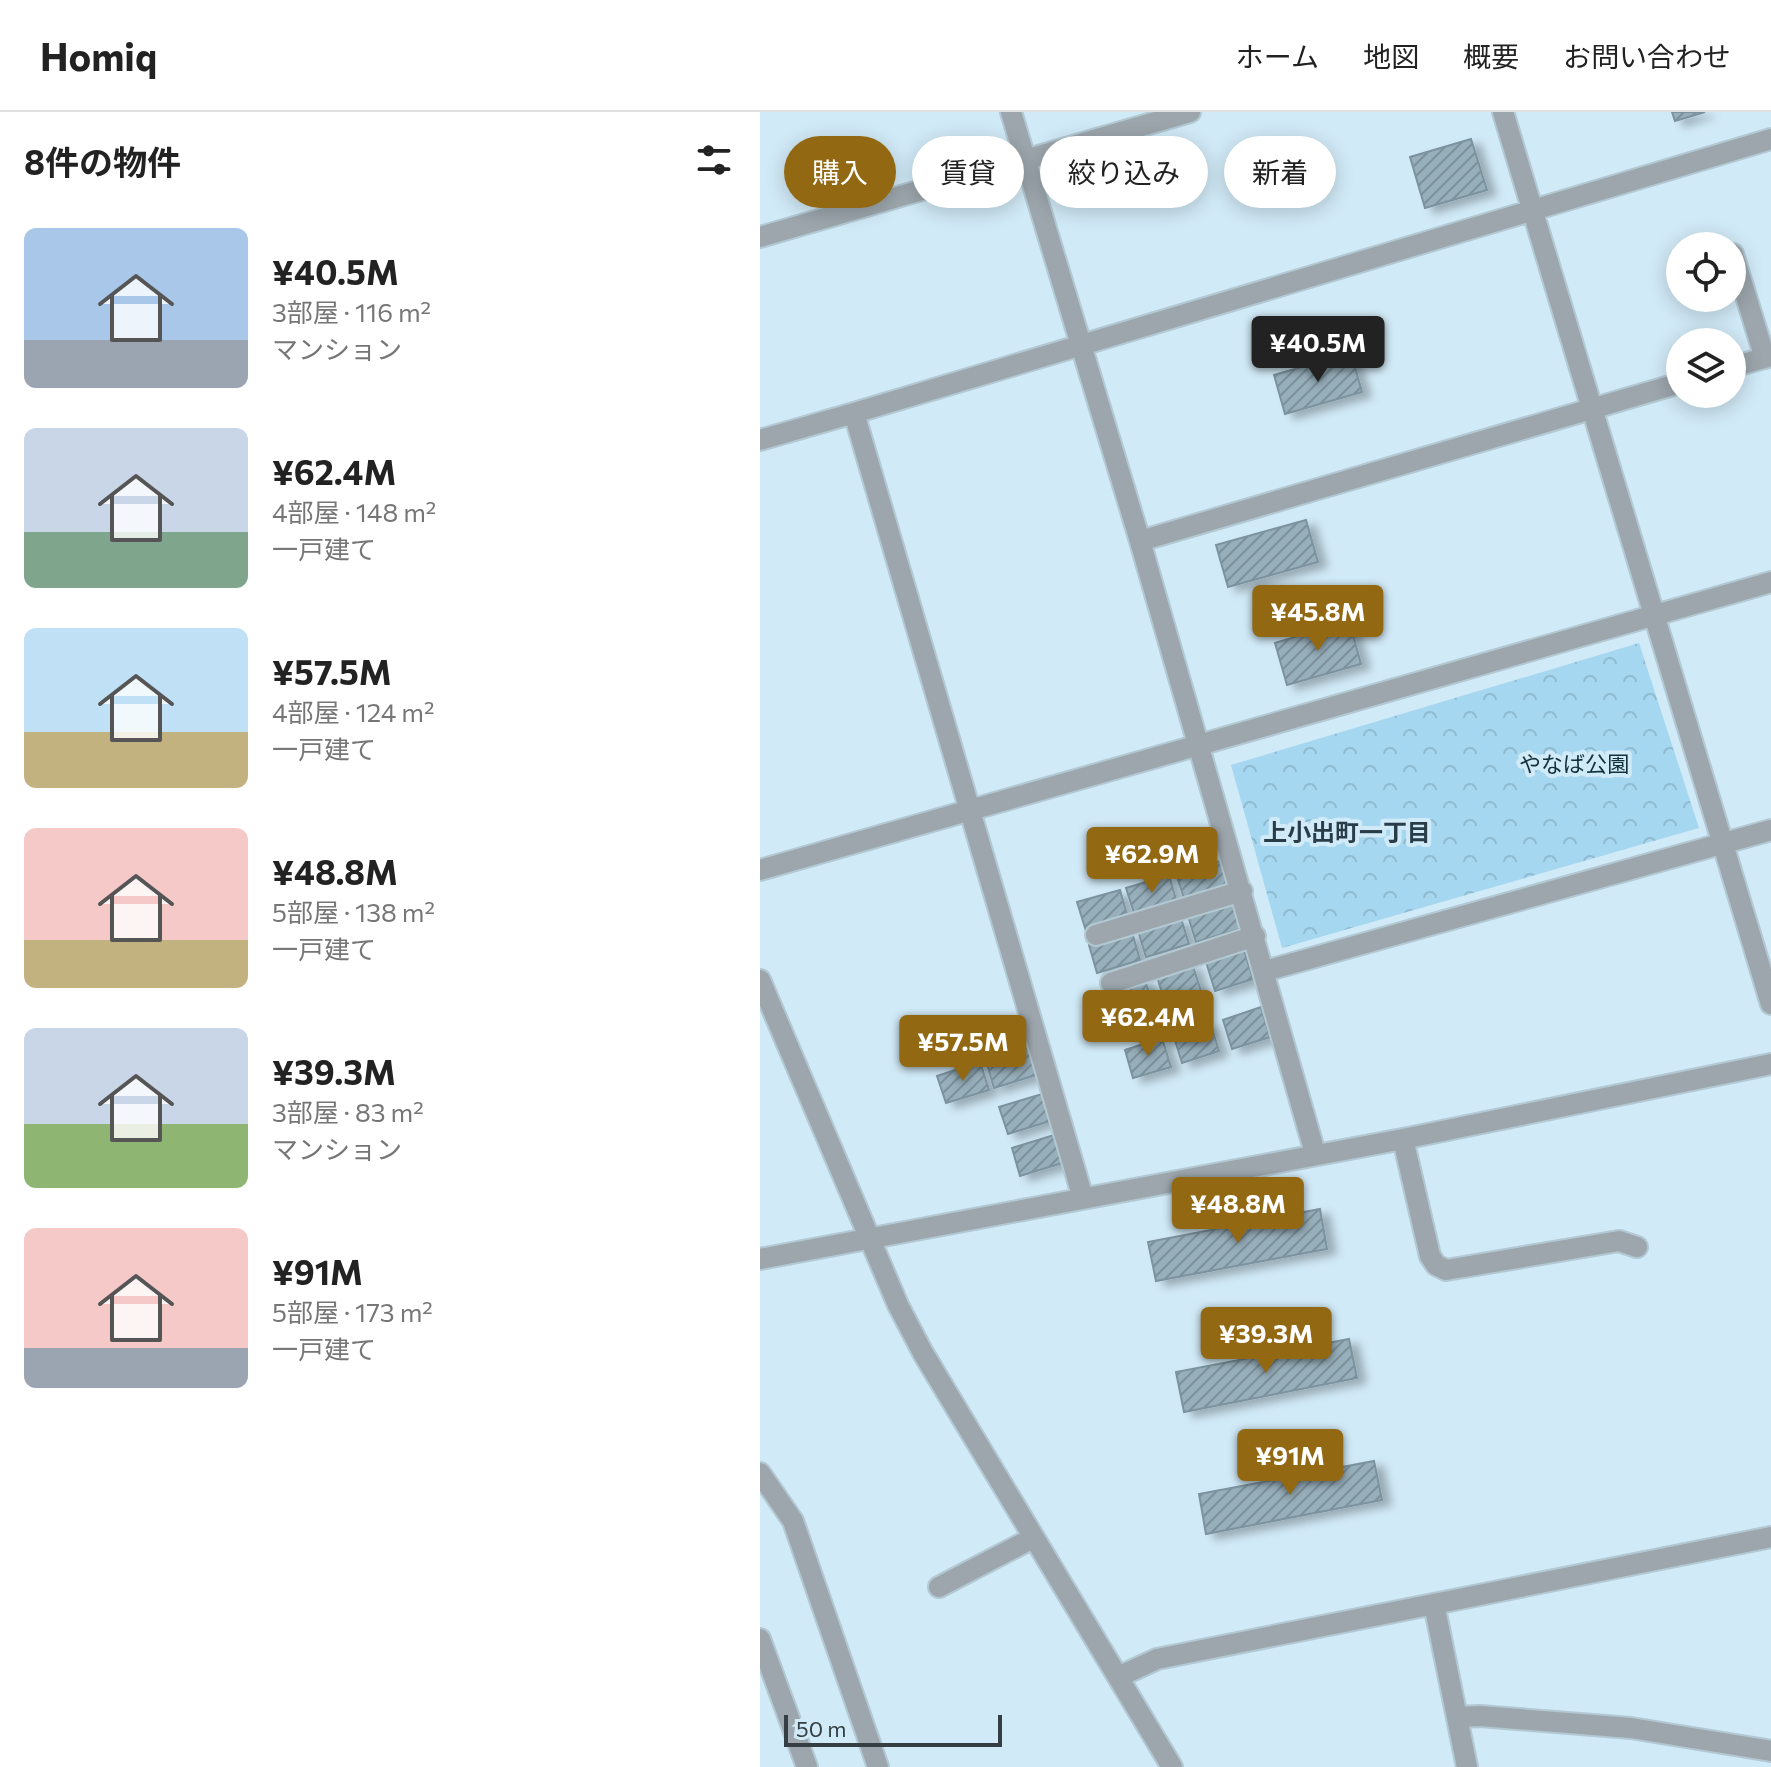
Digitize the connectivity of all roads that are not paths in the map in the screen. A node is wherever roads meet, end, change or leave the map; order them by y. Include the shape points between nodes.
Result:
1 (1011, 112) edge
2 (1190, 112) edge
3 (1503, 112) edge
4 (1771, 139) edge
5 (1025, 161) junction
6 (1533, 212) junction
7 (760, 237) edge
8 (1746, 292) edge
9 (1081, 346) junction
10 (1768, 357) edge
11 (1746, 363) edge
12 (1666, 387) edge
13 (1591, 408) junction
14 (854, 413) junction
15 (760, 440) edge
16 (1140, 541) junction
17 (1771, 582) edge
18 (1655, 616) junction
19 (1200, 745) junction
20 (971, 810) junction
21 (1771, 830) edge
22 (1725, 844) junction
23 (760, 870) edge
24 (1242, 891) junction
25 (1096, 935) dead end
26 (1255, 936) junction
27 (1265, 971) junction
28 (760, 980) edge
29 (1111, 983) dead end
30 (1771, 1004) edge
31 (1771, 1064) edge
32 (1403, 1139) junction
33 (1315, 1153) junction
34 (1083, 1198) junction
35 (872, 1240) junction
36 (1637, 1247) dead end
37 (760, 1259) edge
38 (760, 1473) edge
39 (1771, 1537) edge
40 (1033, 1538) junction
41 (939, 1587) dead end
42 (1434, 1604) junction
43 (760, 1639) edge
44 (1118, 1677) junction
45 (1457, 1717) junction
46 (1757, 1755) edge
47 (807, 1767) edge
48 (878, 1767) edge
49 (1172, 1767) edge
50 (1467, 1767) edge

1 - 5 street
2 - 5 street
3 - 6 street
4 - 6 street
5 - 7 street
5 - 9 street
6 - 9 street
6 - 13 street
8 - 10 street
9 - 14 street
9 - 16 street
10 - 11 street
12 - 13 street
13 - 16 street
13 - 18 street
14 - 15 street
14 - 20 street
16 - 19 street
17 - 18 street
18 - 19 street
18 - 22 street
19 - 20 street
19 - 24 street
20 - 23 street
20 - 34 street
21 - 22 street
22 - 27 street
22 - 30 street
24 - 25 street
24 - 26 street
26 - 27 street
26 - 29 street
27 - 33 street
28 - 35 street
31 - 32 street
32 - 33 street
32 - 36 street via 1430,1256 1446,1270 1619,1241
33 - 34 street
34 - 35 street
35 - 37 street
35 - 40 street via 923,1353
38 - 48 street via 793,1521
39 - 42 street
40 - 41 street
40 - 44 street
42 - 44 street via 1157,1659
42 - 45 street
43 - 47 street
44 - 49 street
45 - 46 street via 1631,1728
45 - 50 street

